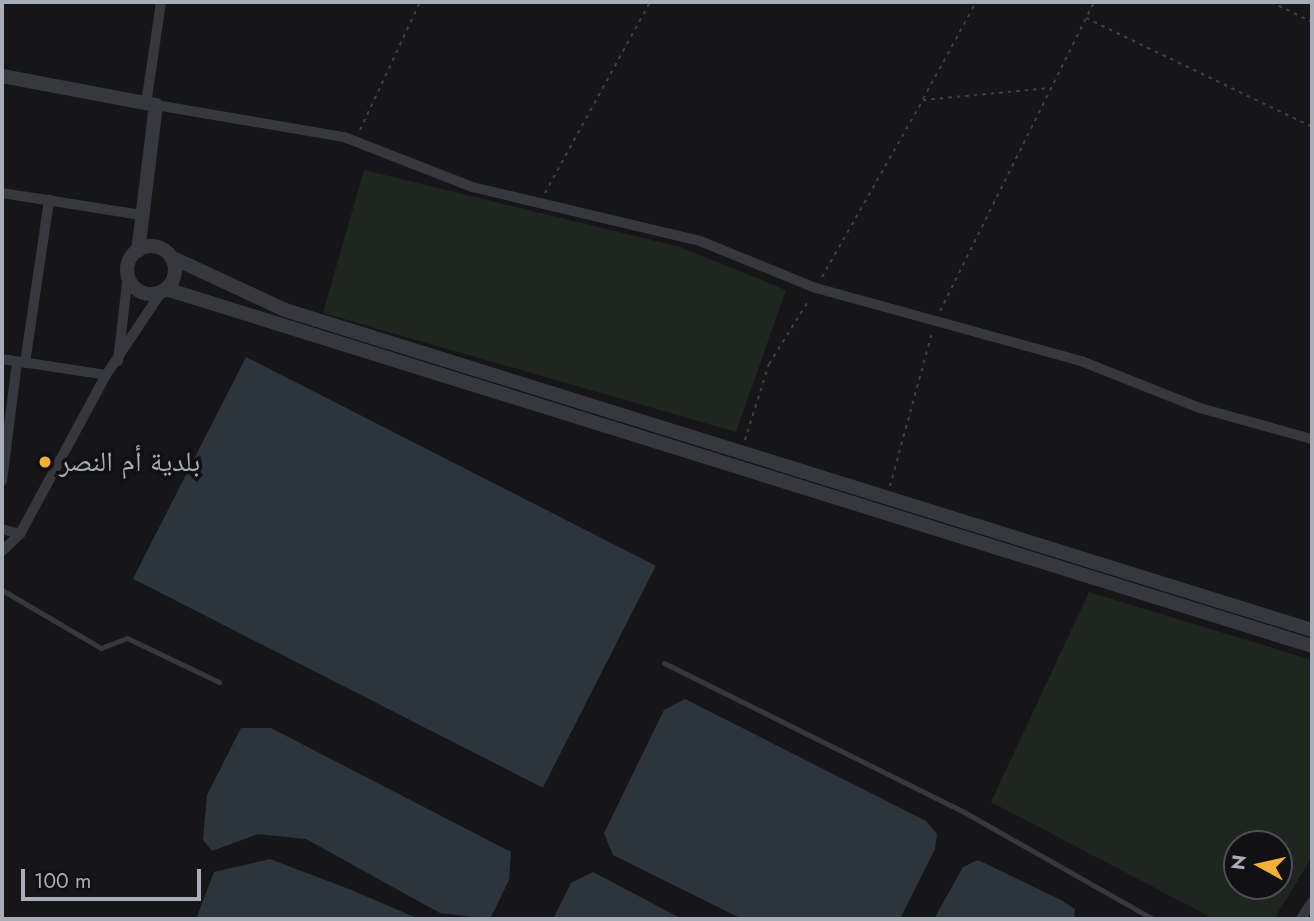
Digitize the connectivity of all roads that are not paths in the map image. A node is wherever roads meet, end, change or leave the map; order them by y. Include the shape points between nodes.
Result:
1 (161, 2) edge
2 (2, 76) edge
3 (151, 104) junction
4 (2, 193) edge
5 (49, 200) junction
6 (141, 215) junction
7 (138, 251) junction
8 (172, 257) junction
9 (128, 274) junction
10 (164, 290) junction
11 (2, 359) edge
12 (118, 360) junction
13 (21, 362) junction
14 (106, 375) junction
15 (1312, 439) edge
16 (4, 443) edge
17 (2, 481) edge
18 (2, 529) edge
19 (20, 534) junction
20 (2, 551) edge
21 (2, 590) edge
22 (1312, 630) edge
23 (1312, 646) edge
24 (664, 663) dead end
25 (219, 682) dead end
26 (1312, 902) edge
27 (1153, 919) edge
28 (1301, 919) edge

1 - 3 street
2 - 3 street
3 - 6 street
3 - 15 street via 344,136 472,187 700,242 816,288 1081,361 1200,408
4 - 5 street
5 - 6 street
5 - 13 street
6 - 7 street
7 - 8 street via 159,247
7 - 9 street
8 - 10 street via 175,272
8 - 22 street via 285,310
9 - 10 street via 140,291
9 - 12 street
10 - 12 street
10 - 23 street
11 - 13 street
12 - 14 street
13 - 14 street
13 - 16 street
14 - 19 street
16 - 17 street
18 - 19 street
19 - 20 street
21 - 25 lane via 101,648 127,638
24 - 27 lane via 964,812
26 - 28 street

